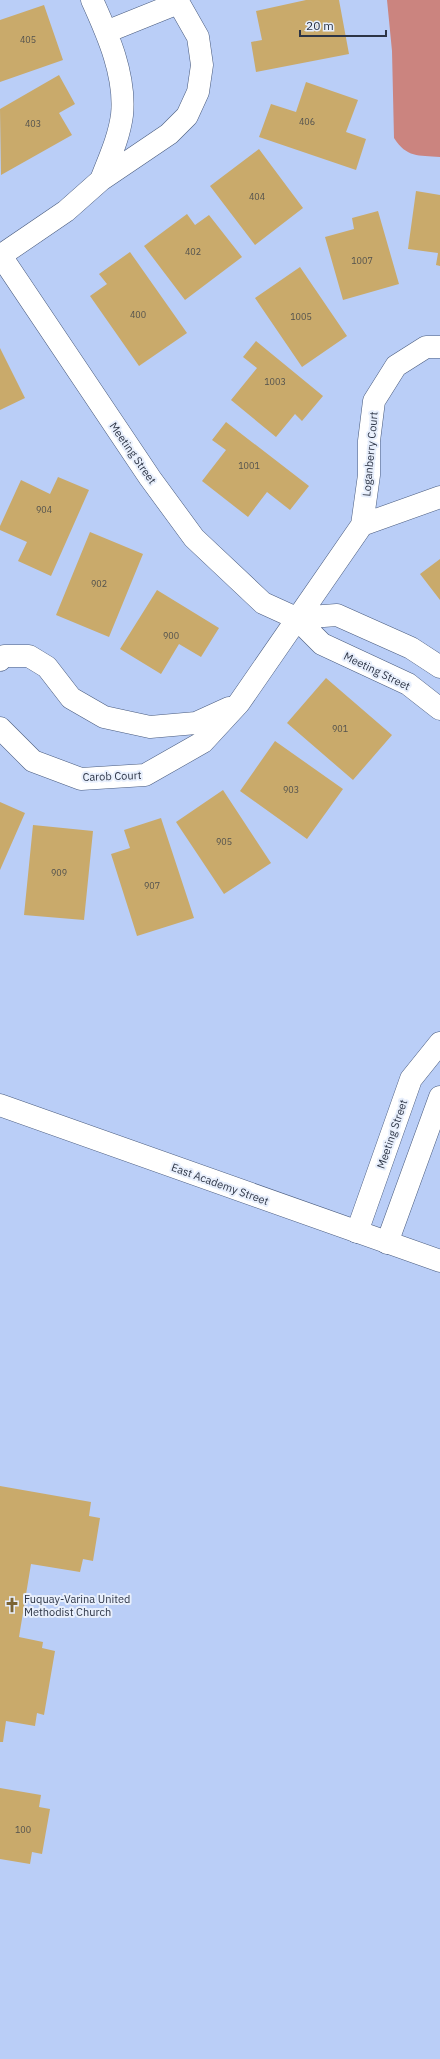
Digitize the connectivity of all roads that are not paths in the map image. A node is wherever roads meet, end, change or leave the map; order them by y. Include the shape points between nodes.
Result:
1 (92, 0) edge
2 (178, 2) edge
3 (106, 32) junction
4 (101, 180) junction
5 (0, 256) edge
6 (440, 347) edge
7 (440, 496) edge
8 (362, 525) junction
9 (296, 618) junction
10 (0, 660) edge
11 (440, 667) edge
12 (239, 703) junction
13 (440, 709) edge
14 (0, 728) edge
15 (440, 1043) edge
16 (440, 1098) edge
17 (0, 1105) edge
18 (357, 1232) junction
19 (387, 1243) junction
20 (440, 1261) edge

1 - 3 street
2 - 3 street
2 - 4 street via 198,37 202,65 198,92 187,116 169,134
3 - 4 street via 122,91 122,116 116,142
4 - 5 street via 66,211
5 - 9 street, Meeting Street via 127,445 194,538 263,603
6 - 8 street, Loganberry Court via 426,347 396,366 374,401 369,441 369,475
7 - 8 street
8 - 9 street, Loganberry Court
9 - 11 street, Meeting Street via 337,615 412,648
9 - 12 street, Carob Court
9 - 13 street, Meeting Street via 322,644 408,684
10 - 12 street via 4,656 29,656 48,667 71,698 104,717 150,727 196,723
12 - 14 street, Carob Court via 202,742 145,775 81,779 33,761
15 - 18 street, Meeting Street via 411,1079
16 - 19 street
17 - 18 street, East Academy Street
18 - 19 street, East Academy Street
19 - 20 street, East Academy Street

